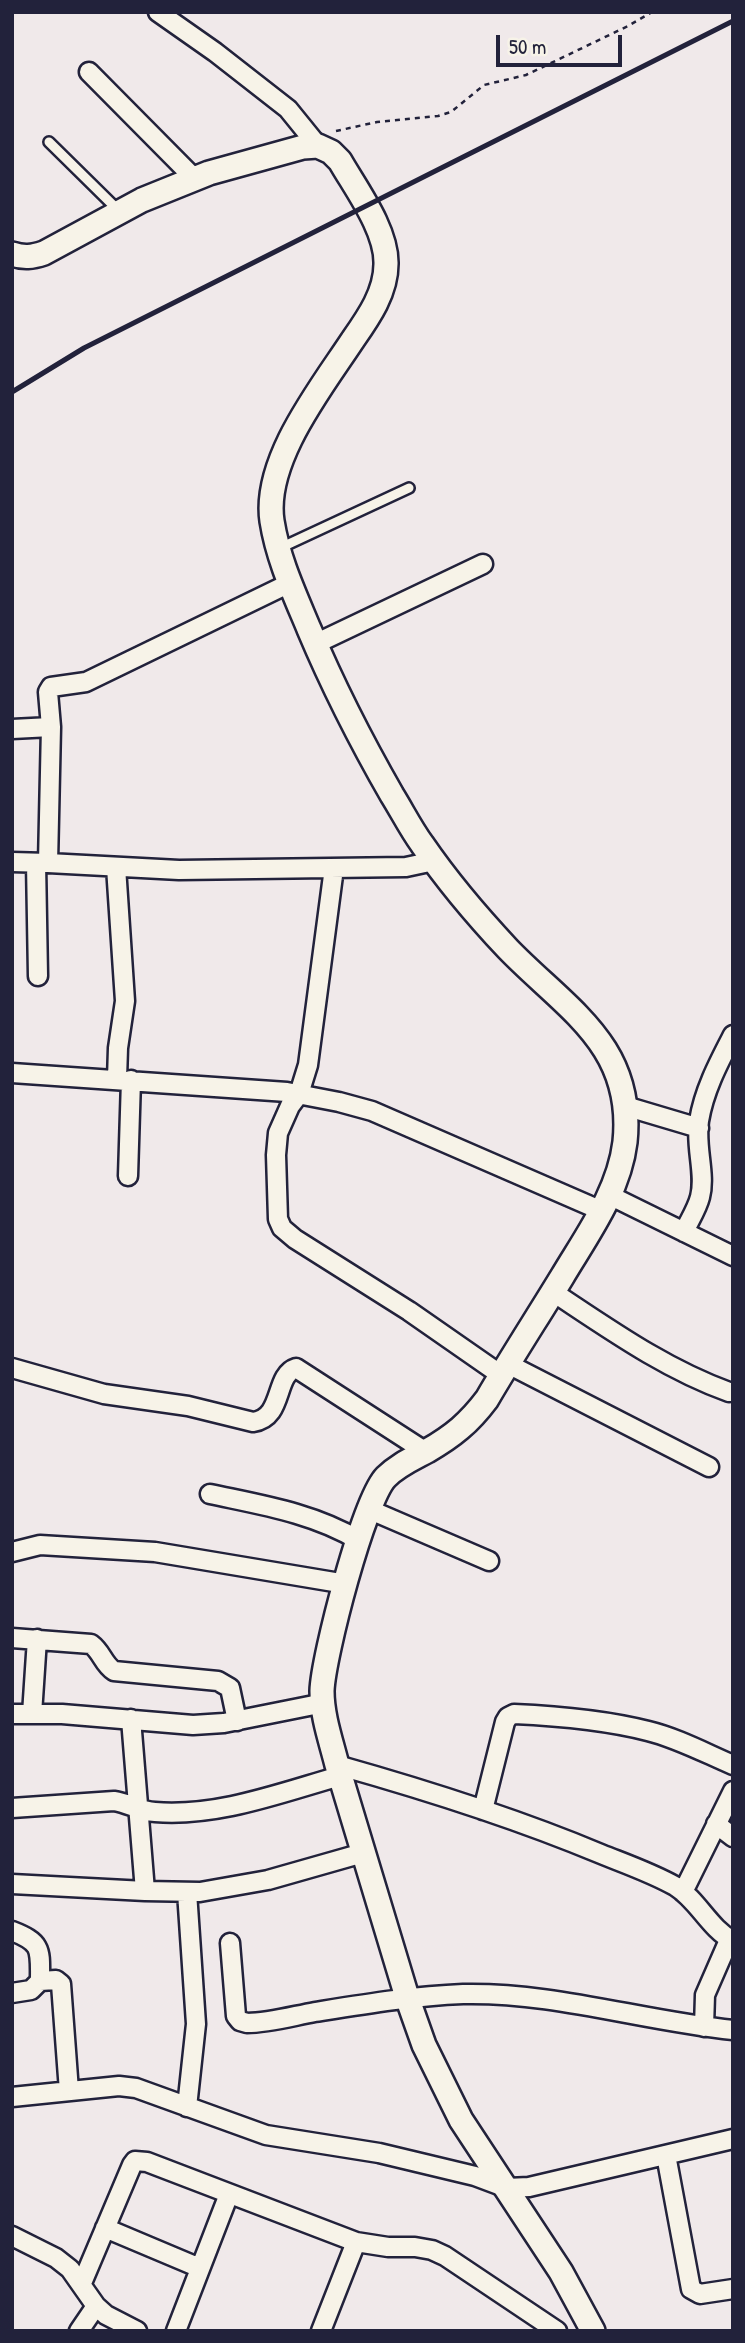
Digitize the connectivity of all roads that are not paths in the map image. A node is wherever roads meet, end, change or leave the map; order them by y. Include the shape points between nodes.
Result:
1 (158, 12) edge
2 (89, 72) dead end
3 (49, 142) dead end
4 (316, 143) junction
5 (195, 178) junction
6 (120, 212) junction
7 (12, 254) edge
8 (409, 488) dead end
9 (278, 549) junction
10 (483, 564) dead end
11 (290, 583) junction
12 (315, 644) junction
13 (51, 727) junction
14 (12, 729) edge
15 (12, 862) edge
16 (434, 862) junction
17 (42, 863) junction
18 (116, 867) junction
19 (334, 868) junction
20 (38, 976) dead end
21 (733, 1035) edge
22 (12, 1073) edge
23 (124, 1080) junction
24 (299, 1094) junction
25 (625, 1106) junction
26 (699, 1128) junction
27 (128, 1176) dead end
28 (605, 1203) junction
29 (684, 1232) junction
30 (733, 1256) edge
31 (552, 1292) junction
32 (12, 1368) edge
33 (505, 1369) junction
34 (729, 1392) dead end
35 (426, 1452) junction
36 (709, 1467) dead end
37 (210, 1493) dead end
38 (368, 1509) junction
39 (358, 1540) junction
40 (12, 1552) edge
41 (489, 1561) dead end
42 (346, 1584) junction
43 (12, 1637) edge
44 (37, 1639) junction
45 (324, 1703) junction
46 (12, 1714) edge
47 (32, 1714) junction
48 (131, 1719) junction
49 (237, 1721) junction
50 (733, 1765) edge
51 (338, 1771) junction
52 (733, 1791) edge
53 (12, 1808) edge
54 (138, 1808) junction
55 (483, 1810) junction
56 (716, 1824) junction
57 (733, 1837) edge
58 (363, 1853) junction
59 (12, 1884) edge
60 (145, 1891) junction
61 (187, 1892) junction
62 (682, 1892) junction
63 (12, 1931) edge
64 (731, 1941) edge
65 (230, 1943) dead end
66 (40, 1981) junction
67 (12, 1993) edge
68 (407, 1997) junction
69 (704, 2027) junction
70 (733, 2030) edge
71 (69, 2091) junction
72 (12, 2097) edge
73 (187, 2107) junction
74 (733, 2139) edge
75 (666, 2155) junction
76 (507, 2188) junction
77 (229, 2194) junction
78 (105, 2228) junction
79 (12, 2236) edge
80 (356, 2242) junction
81 (200, 2268) junction
82 (82, 2283) junction
83 (733, 2289) edge
84 (96, 2306) junction
85 (79, 2331) edge
86 (136, 2331) edge
87 (176, 2331) edge
88 (321, 2331) edge
89 (557, 2331) edge
90 (593, 2331) edge

1 - 4 street via 289,110
2 - 5 street
3 - 6 lane
4 - 5 street
4 - 9 street via 340,160 382,239 387,263 373,311 294,432 276,471 271,516
5 - 6 street
6 - 7 street via 44,253 22,258
8 - 9 lane
9 - 11 street
10 - 12 street
11 - 12 street
11 - 13 street via 86,682 51,687
12 - 16 street via 373,761
13 - 14 street
13 - 17 street
15 - 17 street
16 - 19 street
16 - 25 street via 510,951 589,1026 606,1048
17 - 18 street
17 - 20 street
18 - 19 street
18 - 23 street via 125,1001 118,1048
19 - 24 street via 309,1066
21 - 26 street via 714,1070
22 - 23 street
23 - 24 street
23 - 27 street
24 - 28 street via 372,1111
24 - 33 street via 278,1133 275,1156 276,1210 282,1228
25 - 26 street
25 - 28 street via 625,1141
26 - 29 street via 700,1199
28 - 29 street
28 - 31 street
29 - 30 street
31 - 33 street
31 - 34 street via 674,1369
32 - 35 street via 104,1394 188,1406 253,1422 270,1414 289,1372 296,1368
33 - 35 street via 471,1420
33 - 36 street
35 - 38 street via 384,1478
37 - 39 street via 312,1518
38 - 39 street
38 - 41 street
39 - 42 street
40 - 42 street via 40,1545 155,1552
42 - 45 street via 327,1658
43 - 44 street
44 - 47 street
44 - 49 street via 90,1644 114,1671 218,1681 232,1693
45 - 49 street
45 - 51 street
46 - 47 street
47 - 48 street
48 - 49 street via 193,1725
48 - 54 street
50 - 55 street via 648,1731 514,1714 505,1722
51 - 54 street via 209,1810 155,1812
51 - 55 street via 438,1794
51 - 58 street
52 - 56 street
53 - 54 street via 114,1801
54 - 60 street
55 - 62 street via 558,1836
56 - 57 street
56 - 62 street
58 - 61 street via 233,1888
58 - 68 street
59 - 60 street
60 - 61 street
61 - 73 street via 196,2024
62 - 64 street
63 - 66 street via 36,1943
64 - 69 street via 705,1995
65 - 68 street via 240,2021 252,2023
66 - 67 street via 31,1990
66 - 71 street via 61,1984
68 - 69 street via 524,1996
68 - 76 street via 444,2088
69 - 70 street
71 - 72 street
71 - 73 street via 136,2088
73 - 76 street via 266,2135 379,2153
74 - 75 street
75 - 76 street
75 - 83 street via 690,2286 700,2294
76 - 90 street
77 - 78 street via 135,2161
77 - 80 street
77 - 81 street
78 - 81 street
78 - 82 street
79 - 82 street via 56,2258
80 - 88 street
80 - 89 street via 432,2250
81 - 87 street
82 - 84 street
84 - 85 street
84 - 86 street

